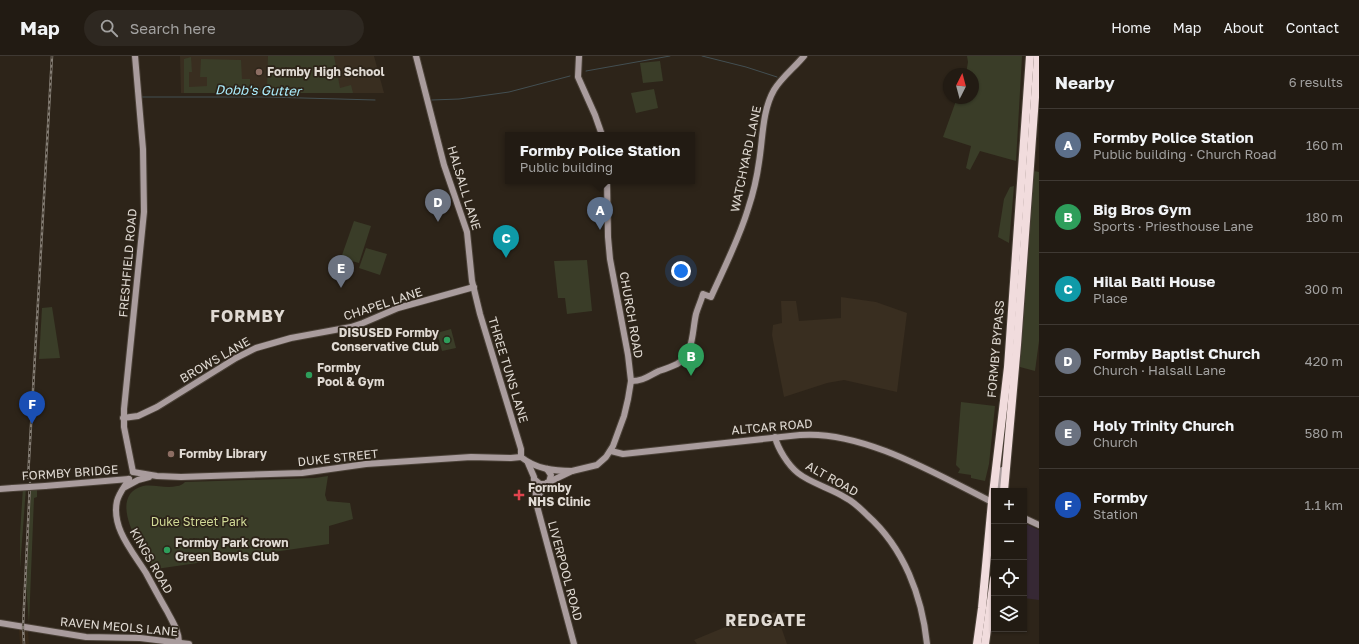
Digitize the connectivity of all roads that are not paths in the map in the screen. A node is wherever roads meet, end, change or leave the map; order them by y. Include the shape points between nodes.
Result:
1 (135, 56) edge
2 (416, 56) edge
3 (579, 56) edge
4 (804, 56) edge
5 (1030, 56) edge
6 (1038, 56) edge
7 (601, 132) edge
8 (607, 184) edge
9 (473, 284) junction
10 (322, 333) joint
11 (631, 381) junction
12 (123, 418) junction
13 (1009, 429) junction
14 (775, 437) junction
15 (611, 451) junction
16 (521, 457) junction
17 (528, 463) junction
18 (544, 468) junction
19 (572, 471) junction
20 (133, 478) junction
21 (534, 478) junction
22 (548, 483) junction
23 (994, 483) junction
24 (994, 488) edge
25 (999, 488) edge
26 (1004, 488) edge
27 (0, 489) edge
28 (979, 495) junction
29 (991, 501) edge
30 (537, 503) junction
31 (1027, 519) edge
32 (992, 524) edge
33 (1039, 525) edge
34 (991, 555) edge
35 (990, 579) edge
36 (0, 624) edge
37 (180, 642) junction
38 (189, 644) edge
39 (574, 644) edge
40 (927, 644) edge
41 (977, 644) edge
42 (985, 644) edge

1 - 12 street, FRESHFIELD ROAD via 143,149 144,212
2 - 9 street, HALSALL LANE via 444,165 467,232
3 - 7 street via 578,77
4 - 11 street, WATCHYARD LANE via 773,91 763,130 749,209 711,297 703,294 696,314 692,340 684,358 646,379
5 - 23 highway, FORMBY BYPASS via 1008,367
6 - 13 highway, FORMBY BYPASS
8 - 11 street, CHURCH ROAD via 610,259
9 - 10 street, CHAPEL LANE via 398,308 357,325
9 - 16 street, THREE TUNS LANE
10 - 12 street, BROWS LANE via 256,348 157,407 138,416
11 - 15 street, CHURCH ROAD via 624,416
12 - 20 street, FRESHFIELD ROAD
13 - 25 street
13 - 26 highway, FORMBY BYPASS
14 - 15 street, ALTCAR ROAD via 623,454
14 - 28 street, ALTCAR ROAD via 813,434 847,438 903,458
14 - 40 street, ALT ROAD via 782,453 798,473 847,498 887,535 901,557 916,591
15 - 19 street via 596,465
16 - 17 street
16 - 20 street, DUKE STREET via 366,464 302,473
17 - 18 street
17 - 21 street
18 - 19 street
18 - 21 street via 535,472
18 - 22 street via 551,475
19 - 22 street
20 - 27 street, FORMBY BRIDGE, bridge
20 - 37 street, KINGS ROAD via 119,495 116,506 120,529 169,615
21 - 22 street via 540,484
21 - 30 street, LIVERPOOL ROAD
22 - 30 street via 540,493
23 - 24 highway, FORMBY BYPASS
23 - 28 street via 989,492
28 - 29 street, ALTCAR ROAD
30 - 39 street, LIVERPOOL ROAD
31 - 33 street
32 - 35 highway, FORMBY BYPASS
34 - 35 street
35 - 41 highway, FORMBY BYPASS
35 - 42 highway, FORMBY BYPASS
36 - 37 street, RAVEN MEOLS LANE via 86,637
37 - 38 street, RAVEN MEOLS LANE

